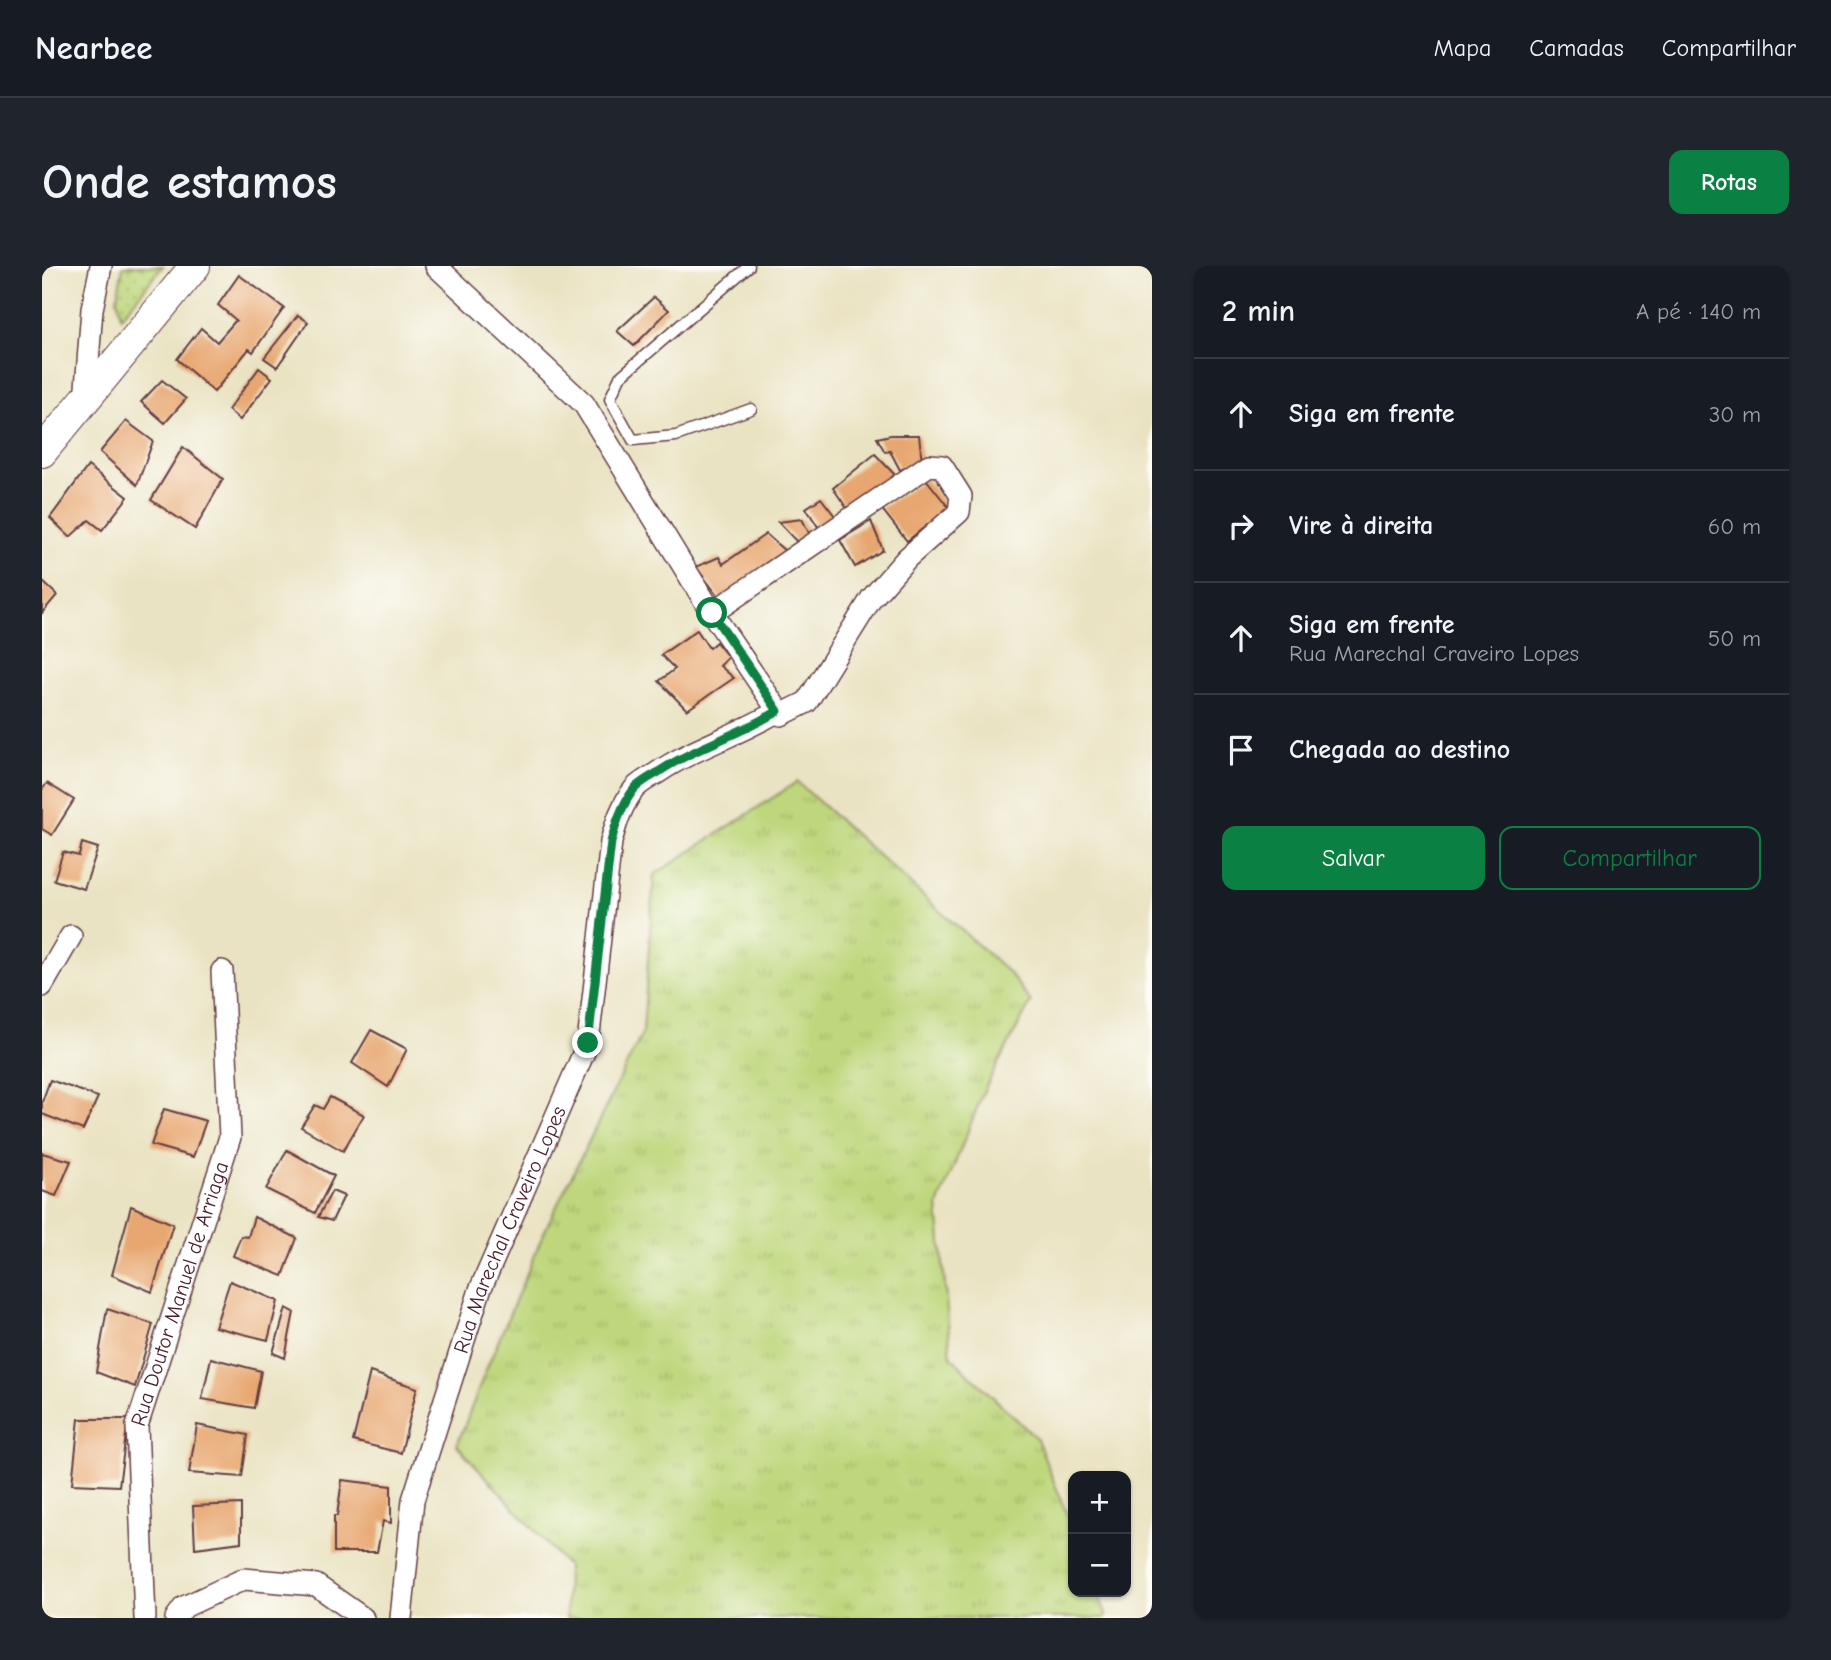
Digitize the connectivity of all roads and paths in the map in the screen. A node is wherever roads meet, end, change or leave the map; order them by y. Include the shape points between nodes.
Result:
1 (101, 266) edge
2 (195, 266) edge
3 (436, 266) edge
4 (749, 266) edge
5 (85, 401) junction
6 (751, 410) dead end
7 (42, 452) edge
8 (712, 613) junction
9 (778, 711) junction
10 (71, 936) dead end
11 (222, 971) dead end
12 (42, 986) edge
13 (145, 1618) edge
14 (176, 1618) edge
15 (363, 1618) edge
16 (401, 1618) edge

1 - 5 street via 92,309
2 - 5 street
3 - 8 street via 584,404
4 - 6 lane via 620,377 610,400 633,440 676,436
5 - 7 street
8 - 9 street
8 - 9 street, Rua Marechal Craveiro Lopes via 929,465 942,466 961,496 959,512 907,558 872,599 807,702 781,715
9 - 16 street, Rua Marechal Craveiro Lopes via 670,764 636,787 618,815 588,1043 480,1290 413,1500
10 - 12 street
11 - 13 street, Rua Doutor Manuel de Arriaga via 230,1137 137,1426
14 - 15 street via 184,1607 244,1578 316,1585

